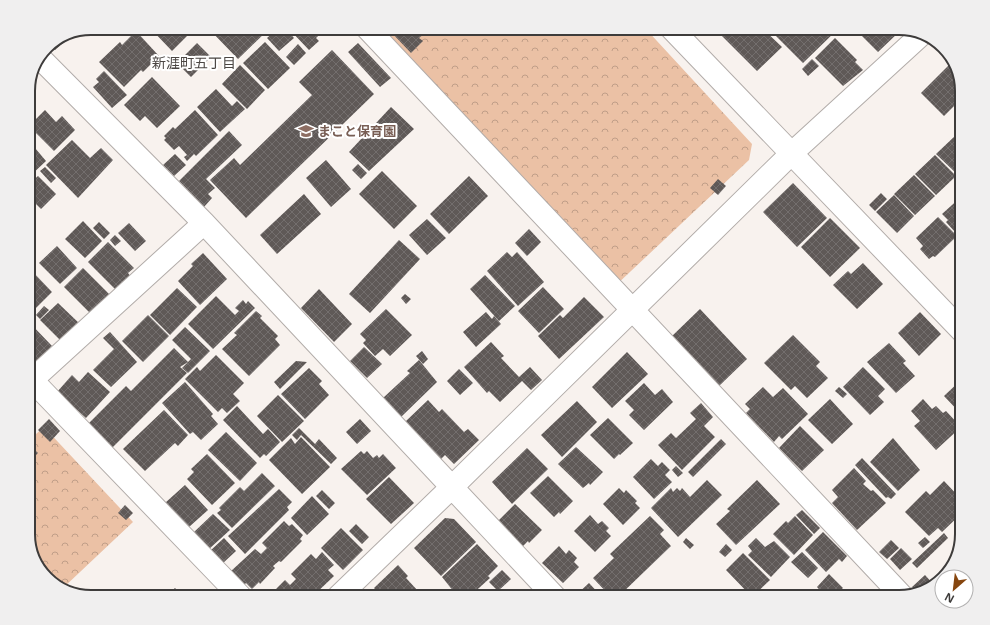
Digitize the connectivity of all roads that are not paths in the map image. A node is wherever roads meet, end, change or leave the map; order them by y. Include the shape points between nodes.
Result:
1 (374, 35) edge
2 (678, 35) edge
3 (917, 38) edge
4 (43, 61) edge
5 (792, 153) junction
6 (204, 223) junction
7 (632, 310) junction
8 (955, 323) edge
9 (35, 374) edge
10 (35, 383) edge
11 (452, 487) junction
12 (235, 590) edge
13 (345, 590) edge
14 (548, 590) edge
15 (896, 590) edge

1 - 7 street
2 - 5 street
3 - 5 street
4 - 6 street
5 - 7 street
5 - 8 street
6 - 9 street
6 - 11 street
7 - 11 street
7 - 15 street
10 - 12 street
11 - 13 street
11 - 14 street

